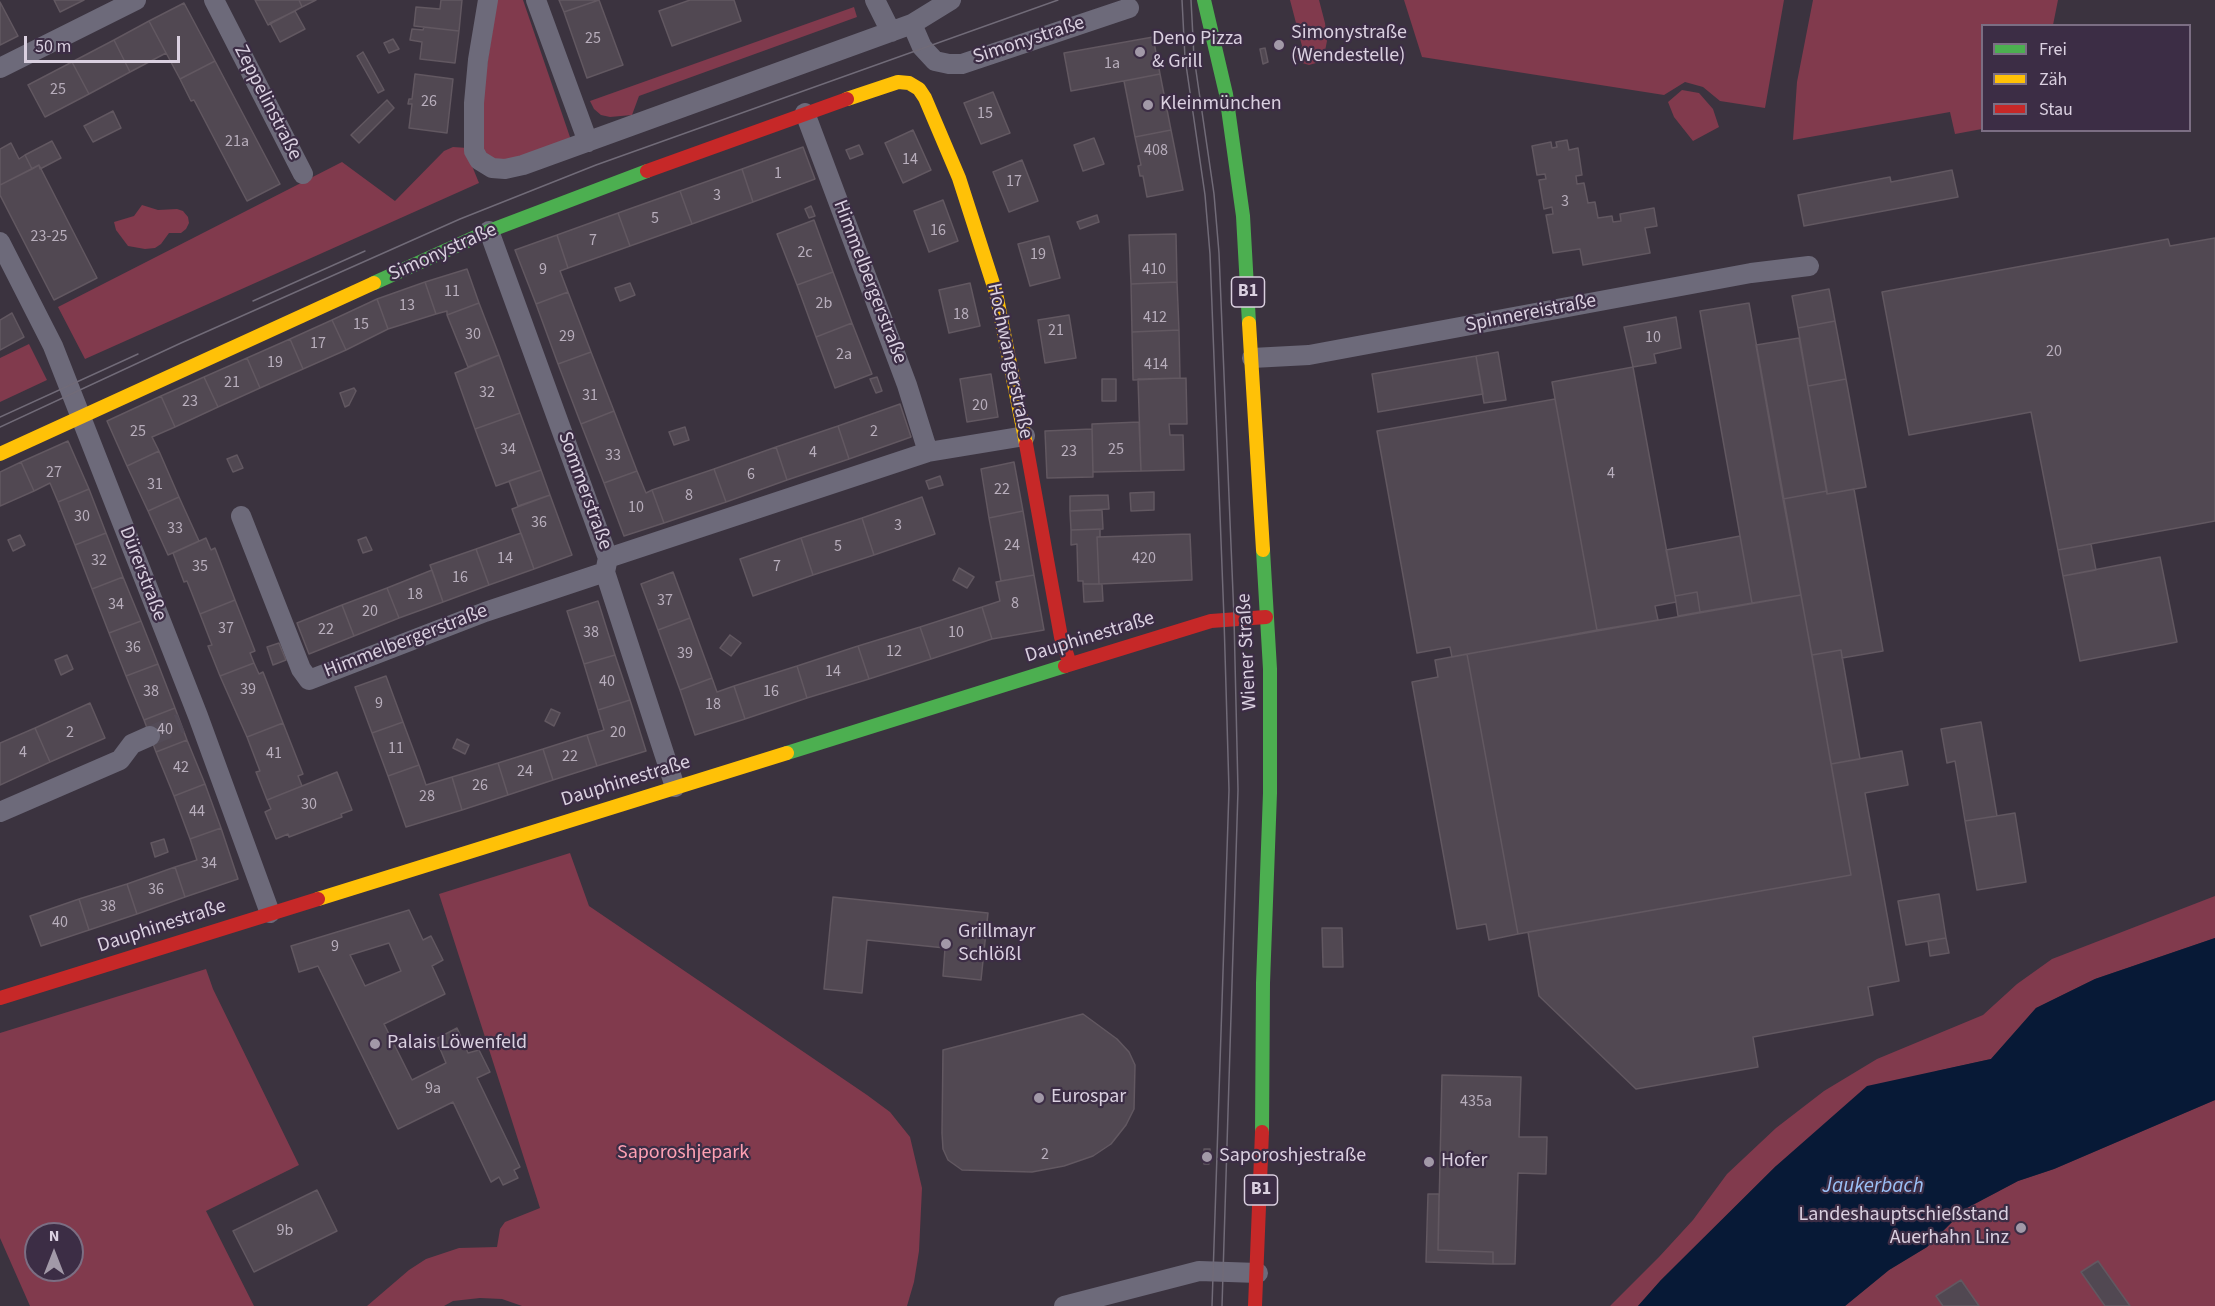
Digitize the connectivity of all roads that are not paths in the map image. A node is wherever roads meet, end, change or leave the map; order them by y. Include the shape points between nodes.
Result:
1 (136, 0) edge
2 (214, 0) edge
3 (488, 0) edge
4 (536, 0) edge
5 (875, 0) edge
6 (951, 0) edge
7 (1204, 0) edge
8 (1129, 8) dead end
9 (912, 24) junction
10 (891, 32) junction
11 (0, 68) edge
12 (898, 82) joint
13 (805, 114) junction
14 (588, 142) junction
15 (303, 174) dead end
16 (489, 231) junction
17 (0, 242) edge
18 (1809, 266) dead end
19 (1252, 358) junction
20 (81, 418) junction
21 (1025, 436) junction
22 (928, 452) junction
23 (0, 454) edge
24 (241, 516) dead end
25 (607, 565) junction
26 (1266, 616) junction
27 (1070, 664) junction
28 (150, 736) tunnel mouth
29 (675, 787) junction
30 (0, 812) edge
31 (270, 913) junction
32 (0, 998) edge
33 (1258, 1273) junction
34 (1064, 1306) edge
35 (1255, 1306) edge

1 - 11 street
2 - 15 street, Zeppelinstraße
3 - 14 street via 474,103 474,151 479,160 492,168 505,169
4 - 14 street
5 - 10 street
6 - 9 street
7 - 19 main road, Wiener Straße / B1 via 1234,147 1243,216
8 - 9 street, Simonystraße via 949,64 935,61 922,47
9 - 10 street
10 - 14 street
12 - 13 main road, Simonystraße
12 - 21 main road, Hochwangerstraße via 909,83 925,98 959,178 996,293
13 - 16 main road, Simonystraße
13 - 22 street, Himmelbergerstraße via 907,385
16 - 20 main road, Simonystraße
16 - 25 street, Sommerstraße
17 - 20 street, Dürerstraße via 53,346
18 - 19 street, Spinnereistraße via 1751,273 1309,356
19 - 26 main road, Wiener Straße / B1
20 - 23 main road, Simonystraße
20 - 31 street, Dürerstraße via 189,719
21 - 22 street, Himmelbergerstraße
21 - 27 main road, Hochwangerstraße via 1061,637
22 - 25 street, Himmelbergerstraße
24 - 25 street, Himmelbergerstraße via 301,669 309,680
25 - 29 street, Sommerstraße
26 - 27 main road, Dauphinestraße via 1211,621
26 - 33 main road, Wiener Straße / B1 via 1270,793
27 - 29 main road, Dauphinestraße
28 - 30 street via 132,744 120,760
29 - 31 main road, Dauphinestraße
31 - 32 main road, Dauphinestraße
33 - 34 street via 1198,1271
33 - 35 main road, Wiener Straße / B1

